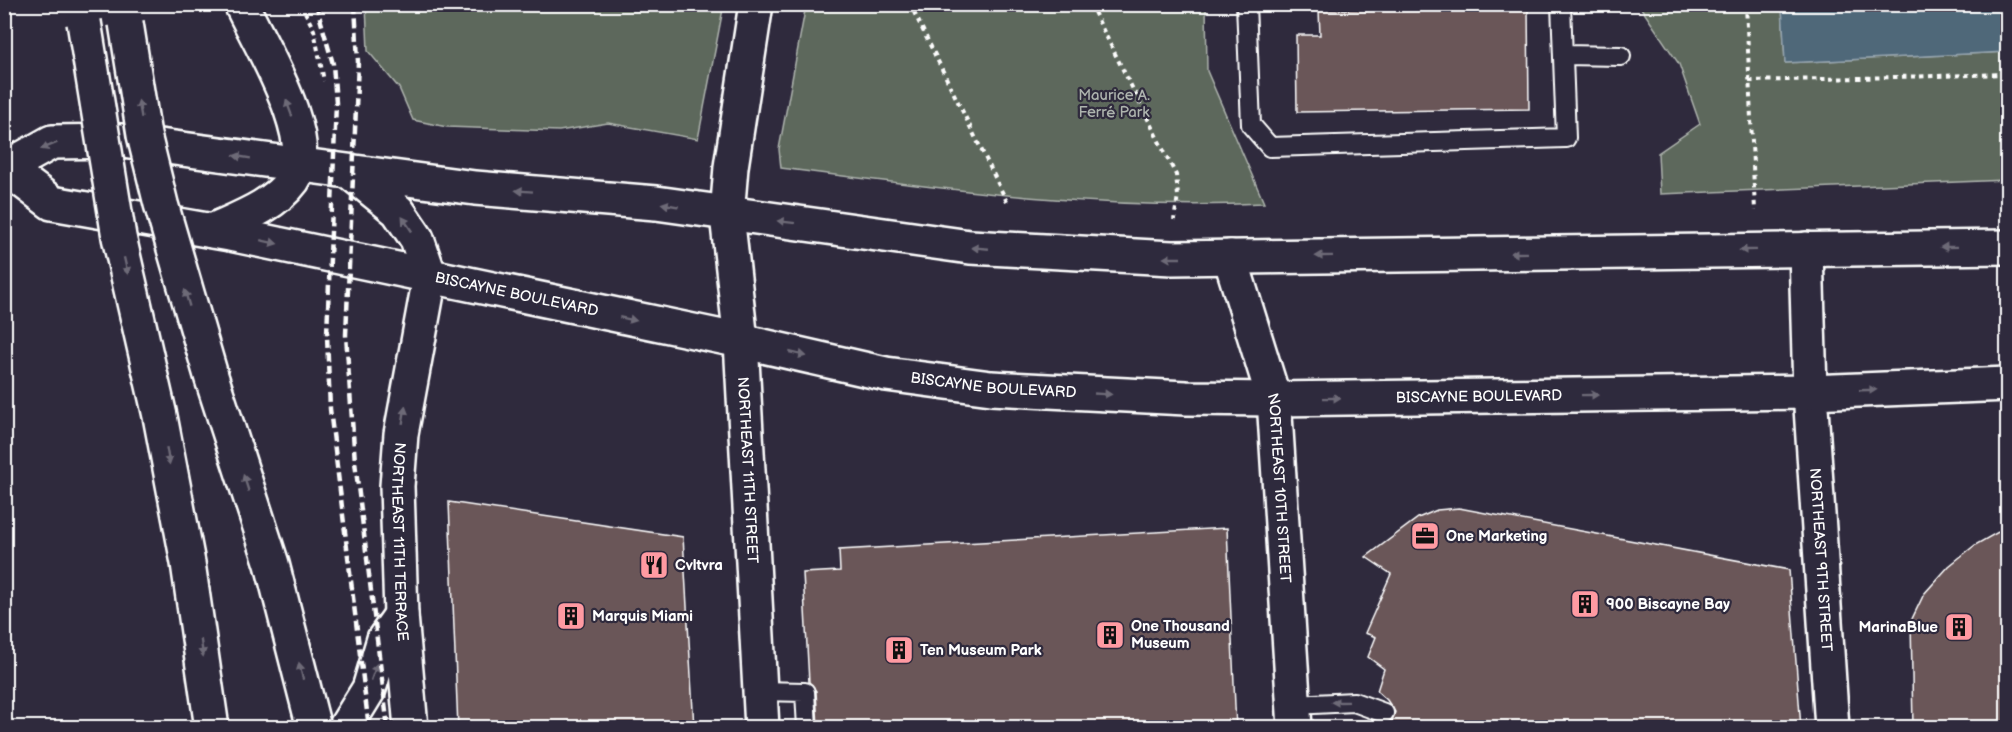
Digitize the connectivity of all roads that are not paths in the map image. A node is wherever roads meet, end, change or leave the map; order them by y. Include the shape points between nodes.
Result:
1 (241, 4) edge
2 (756, 4) edge
3 (1246, 4) edge
4 (1561, 4) edge
5 (83, 13) edge
6 (125, 14) edge
7 (1564, 55) junction
8 (1621, 56) dead end
9 (300, 166) junction
10 (6, 169) edge
11 (351, 173) junction
12 (728, 215) junction
13 (212, 231) junction
14 (2007, 247) edge
15 (1806, 249) junction
16 (1230, 257) junction
17 (430, 277) junction
18 (741, 341) junction
19 (2007, 384) edge
20 (1810, 392) junction
21 (1274, 399) junction
22 (401, 615) junction
23 (760, 691) junction
24 (1384, 713) dead end
25 (1294, 716) edge
26 (212, 728) edge
27 (314, 728) edge
28 (345, 728) edge
29 (411, 728) edge
30 (762, 728) edge
31 (807, 728) edge
32 (1832, 728) edge

9 -> 1 main road via 291,112
2 - 12 main road, NORTHEAST 11TH STREET via 731,167
3 - 7 lane via 1251,125 1269,147 1566,138
4 - 7 lane
5 -> 26 main road, bridge via 119,237 160,416 188,563
27 -> 6 main road, bridge via 272,564 161,204 144,135
7 - 8 lane
9 -> 10 main road, BISCAYNE BOULEVARD via 122,141 52,142
9 - 11 main road, BISCAYNE BOULEVARD
9 - 13 main road via 293,179 269,202
10 - 13 main road, BISCAYNE BOULEVARD via 52,203
12 -> 11 main road, BISCAYNE BOULEVARD via 656,203
17 -> 11 main road via 417,239 398,211
16 -> 12 main road, BISCAYNE BOULEVARD via 1038,253
12 - 18 main road, NORTHEAST 11TH STREET
13 -> 17 main road, BISCAYNE BOULEVARD
14 -> 15 main road, BISCAYNE BOULEVARD
15 -> 16 main road, BISCAYNE BOULEVARD
15 - 20 main road, NORTHEAST 9TH STREET
16 - 21 main road, NORTHEAST 10TH STREET
17 -> 18 main road, BISCAYNE BOULEVARD
22 -> 17 main road, NORTHEAST 11TH TERRACE via 399,460 407,393
18 -> 21 main road, BISCAYNE BOULEVARD via 886,374 991,388
18 - 23 main road, NORTHEAST 11TH STREET
20 -> 19 main road, BISCAYNE BOULEVARD
21 -> 20 main road, BISCAYNE BOULEVARD
20 - 32 main road, NORTHEAST 9TH STREET
21 - 25 main road, NORTHEAST 10TH STREET
28 -> 22 main road via 369,689 384,639
22 - 29 main road, NORTHEAST 11TH TERRACE
23 - 30 main road, NORTHEAST 11TH STREET
23 - 31 lane via 805,692
24 -> 25 lane via 1354,702

